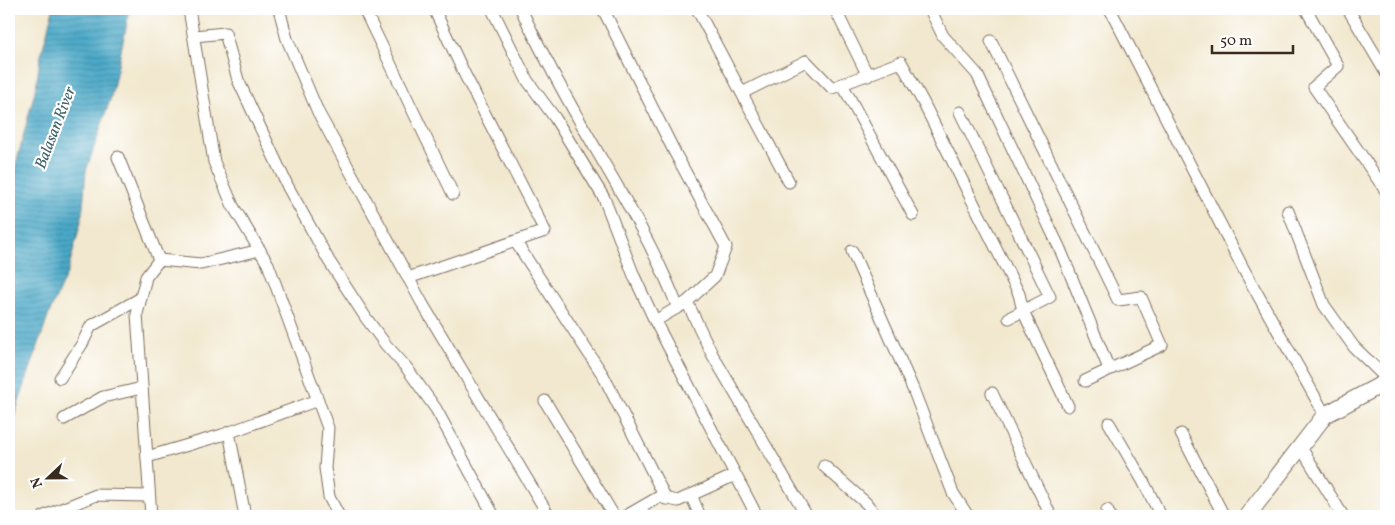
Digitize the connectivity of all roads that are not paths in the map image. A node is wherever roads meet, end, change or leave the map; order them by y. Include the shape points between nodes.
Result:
1 (189, 9) edge
2 (279, 9) edge
3 (364, 9) edge
4 (434, 9) edge
5 (492, 9) edge
6 (521, 9) edge
7 (603, 9) edge
8 (697, 9) edge
9 (835, 9) edge
10 (930, 9) edge
11 (1110, 9) edge
12 (1306, 9) edge
13 (1348, 9) edge
14 (194, 36) junction
15 (991, 41) dead end
16 (1386, 73) edge
17 (868, 76) junction
18 (842, 84) junction
19 (742, 94) junction
20 (960, 112) dead end
21 (118, 157) dead end
22 (789, 182) dead end
23 (1386, 191) edge
24 (453, 194) dead end
25 (1288, 211) dead end
26 (913, 215) dead end
27 (515, 241) junction
28 (260, 250) junction
29 (852, 251) dead end
30 (159, 260) junction
31 (408, 278) junction
32 (141, 298) junction
33 (683, 305) junction
34 (1023, 310) junction
35 (1009, 318) dead end
36 (655, 321) junction
37 (1110, 369) junction
38 (60, 378) dead end
39 (1386, 378) edge
40 (1085, 381) dead end
41 (1386, 382) edge
42 (142, 388) junction
43 (992, 393) dead end
44 (318, 400) junction
45 (545, 402) dead end
46 (1068, 406) dead end
47 (1325, 415) junction
48 (64, 418) dead end
49 (1109, 423) dead end
50 (229, 432) junction
51 (1181, 434) dead end
52 (1300, 446) junction
53 (146, 457) junction
54 (824, 466) dead end
55 (735, 475) junction
56 (691, 495) junction
57 (149, 496) junction
58 (666, 499) junction
59 (335, 515) edge
60 (44, 516) edge
61 (150, 516) edge
62 (244, 516) edge
63 (494, 516) edge
64 (548, 516) edge
65 (614, 516) edge
66 (626, 516) edge
67 (700, 516) edge
68 (757, 516) edge
69 (807, 516) edge
70 (876, 516) edge
71 (968, 516) edge
72 (1051, 516) edge
73 (1161, 516) edge
74 (1224, 516) edge
75 (1248, 516) edge
76 (1343, 516) edge

1 - 14 street
2 - 31 street via 287,39 318,112
3 - 24 street
4 - 27 street via 545,231
5 - 36 street via 527,80 555,118 604,198
6 - 33 street via 541,52
7 - 33 street via 726,247 715,276
8 - 19 street
9 - 17 street
10 - 37 street via 943,36 976,74 1060,249
11 - 47 street via 1244,270
12 - 23 street via 1338,66 1314,87
13 - 16 street
14 - 28 street via 214,162 233,206
14 - 63 street via 225,33 238,80 288,187 329,261 366,318 436,409
15 - 37 street via 1118,300 1141,297 1162,345
17 - 18 street
17 - 34 street via 901,62 1019,294
18 - 19 street via 832,88 806,60
18 - 26 street
19 - 22 street
20 - 34 street via 1050,297
21 - 30 street
25 - 39 street via 1324,305 1354,347
27 - 31 street
27 - 58 street via 603,375
28 - 30 street via 201,264
28 - 44 street
29 - 71 street via 913,389 953,493
30 - 32 street via 146,277
31 - 64 street
32 - 38 street via 91,326
32 - 42 street via 137,314
33 - 36 street
33 - 69 street
34 - 35 street
34 - 46 street
36 - 55 street
37 - 40 street
41 - 47 street
42 - 48 street via 103,397
42 - 53 street
43 - 72 street
44 - 50 street
44 - 59 street via 328,428 325,468
45 - 65 street
47 - 52 street
49 - 73 street
50 - 53 street
50 - 62 street
51 - 74 street
52 - 75 street
52 - 76 street
53 - 57 street
54 - 70 street
55 - 56 street
55 - 68 street
56 - 58 street via 678,501
56 - 67 street
57 - 60 street via 96,495
57 - 61 street
58 - 66 street via 659,498

